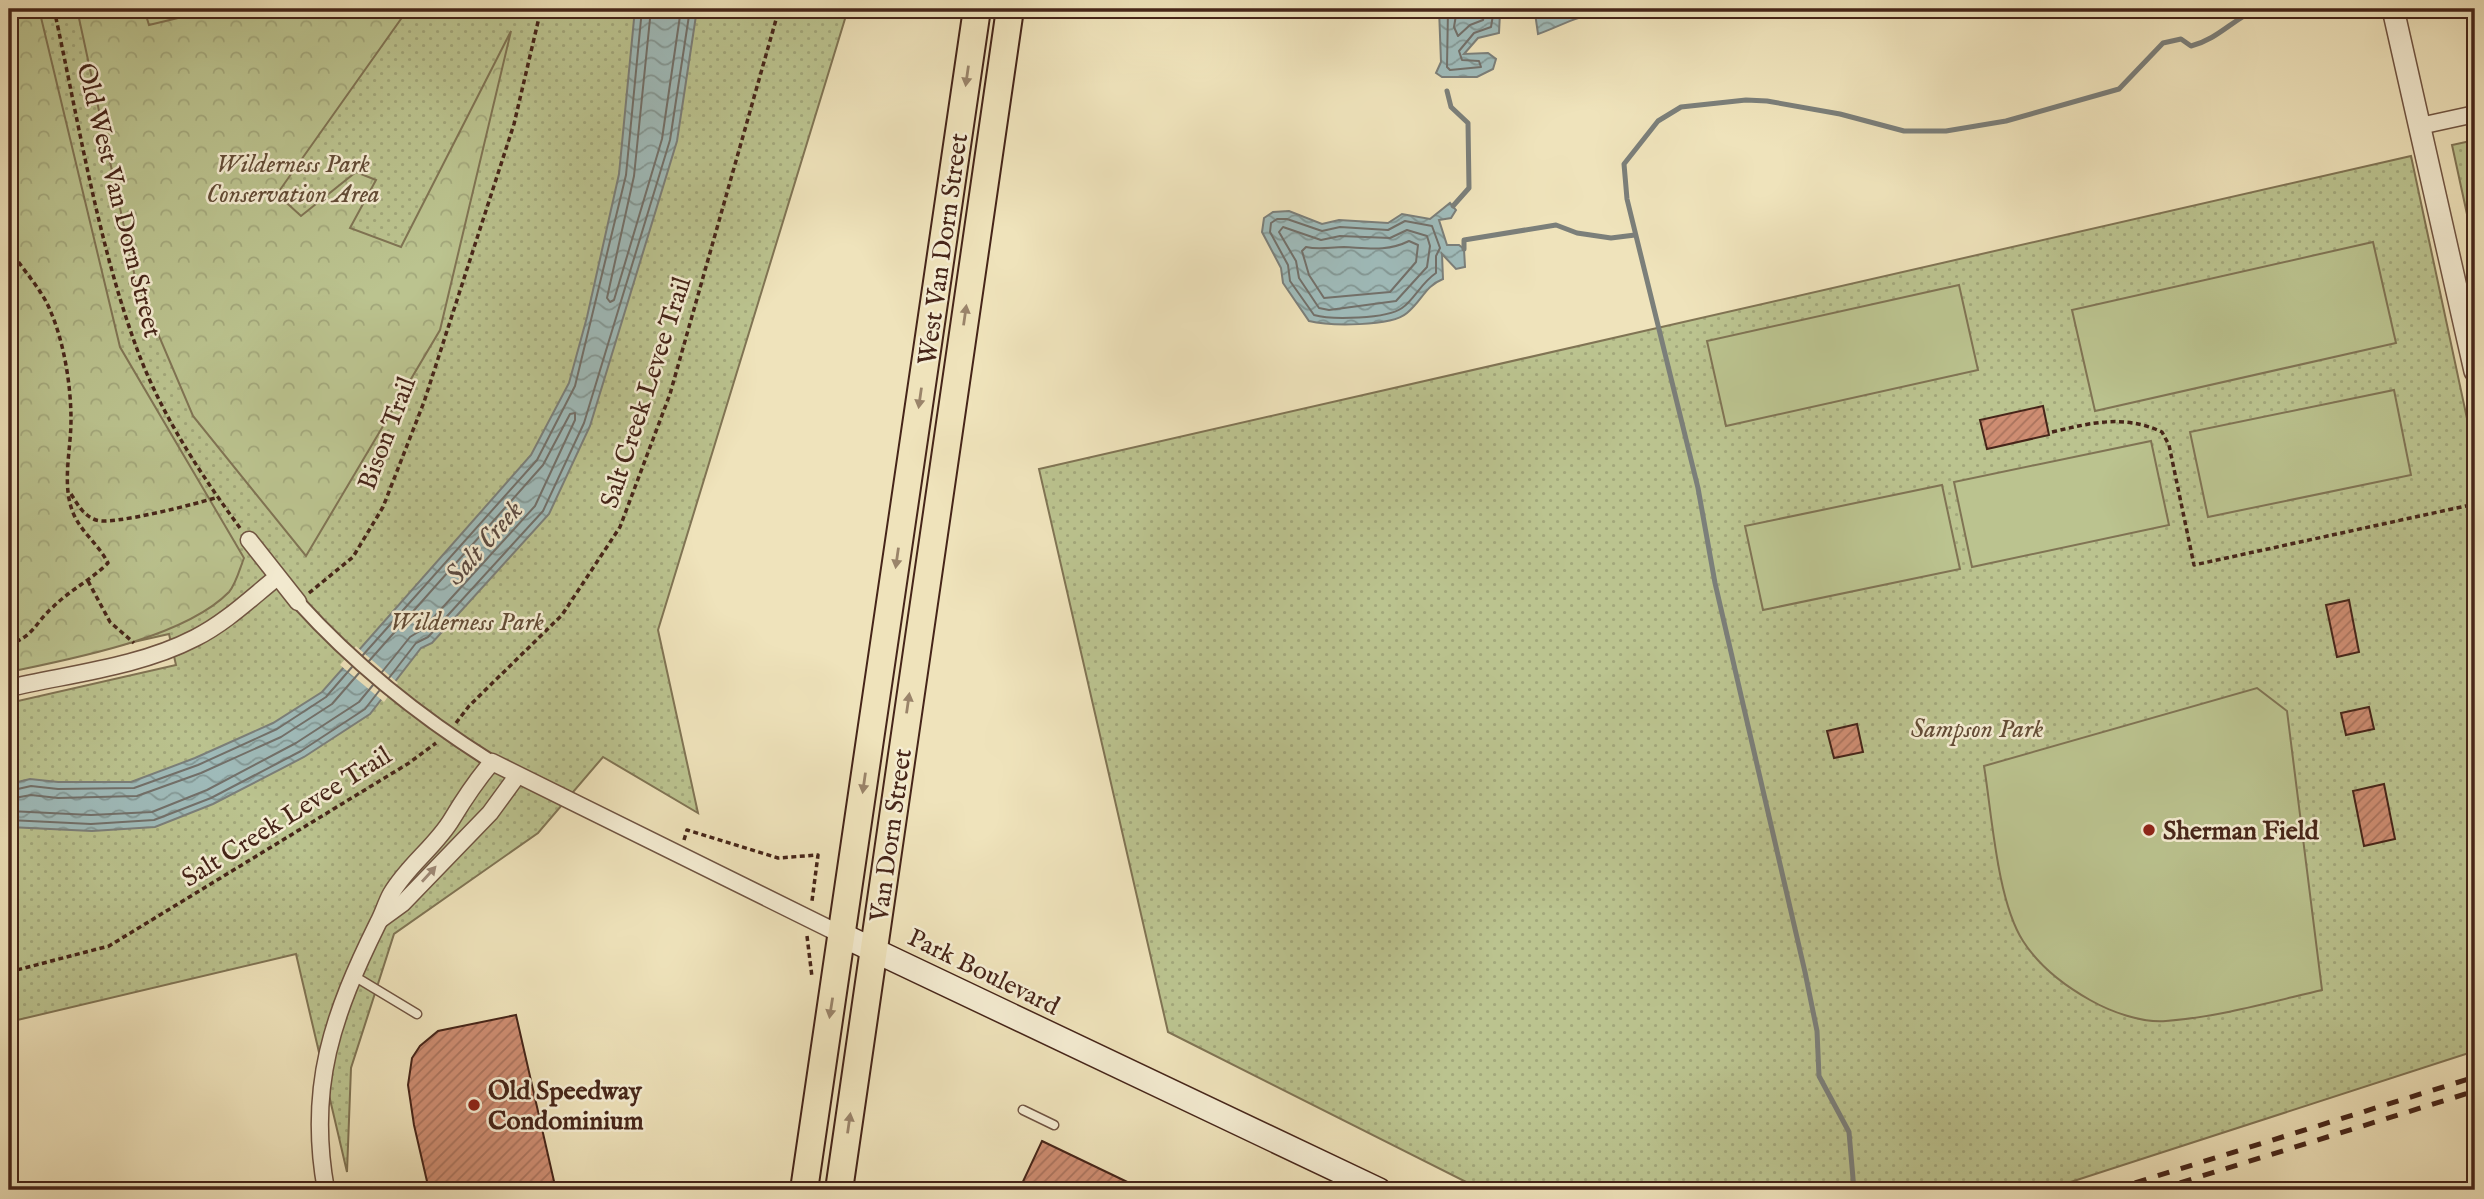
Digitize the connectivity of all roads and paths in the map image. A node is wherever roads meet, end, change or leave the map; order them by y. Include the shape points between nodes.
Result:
1 (54, 9) edge
2 (541, 9) edge
3 (779, 9) edge
4 (977, 9) edge
5 (1010, 9) edge
6 (2393, 9) edge
7 (2475, 114) edge
8 (2420, 127) junction
9 (9, 248) edge
10 (2475, 371) edge
11 (2052, 432) dead end
12 (941, 480) joint
13 (68, 489) junction
14 (907, 490) joint
15 (218, 497) junction
16 (2475, 504) edge
17 (249, 540) joint
18 (276, 578) junction
19 (88, 582) junction
20 (302, 607) junction
21 (9, 645) edge
22 (146, 656) junction
23 (9, 688) edge
24 (447, 735) junction
25 (492, 762) junction
26 (517, 776) junction
27 (678, 855) junction
28 (816, 873) dead end
29 (379, 920) junction
30 (842, 935) junction
31 (874, 949) junction
32 (9, 972) edge
33 (351, 974) junction
34 (417, 1014) dead end
35 (1023, 1110) dead end
36 (1054, 1125) dead end
37 (326, 1190) edge
38 (804, 1190) edge
39 (839, 1190) edge
40 (1379, 1190) edge

1 - 15 path, Old West Van Dorn Street via 115,281 136,348 165,413
2 - 20 path, Bison Trail via 514,124 424,402 383,507 353,557
3 - 24 path, Salt Creek Levee Trail via 670,394 620,527 562,615 469,706
4 -> 14 main road, West Van Dorn Street
12 -> 5 main road, West Van Dorn Street
6 - 8 street
7 - 8 street
8 - 10 street
9 - 13 path via 50,309 65,363 71,418
11 - 16 path via 2105,419 2147,424 2162,432 2169,445 2194,565
31 -> 12 main road, Van Dorn Street
13 - 15 path via 82,512 99,522 185,508
13 - 19 path via 74,515 108,563
14 -> 30 main road, Van Dorn Street
15 - 17 path, Old West Van Dorn Street
17 - 18 street
18 - 20 street
18 - 22 street via 222,622 195,638
19 - 21 path via 52,607 27,638
19 - 22 path via 110,622
20 - 24 street via 382,684
22 - 23 street
24 - 25 street
24 - 32 path, Salt Creek Levee Trail via 410,763 109,946
25 - 26 street, Park Boulevard
25 - 29 street via 391,893
26 - 27 street, Park Boulevard
29 -> 26 street via 403,903 490,813
27 - 28 path via 687,830 778,858 818,855
27 - 30 street, Park Boulevard
29 - 33 street
30 - 31 main road, Park Boulevard
30 -> 38 main road, Van Dorn Street
39 -> 31 main road, Van Dorn Street
31 - 40 main road, Park Boulevard
33 - 34 lane
33 - 37 street via 323,1068 321,1135
35 - 36 lane

